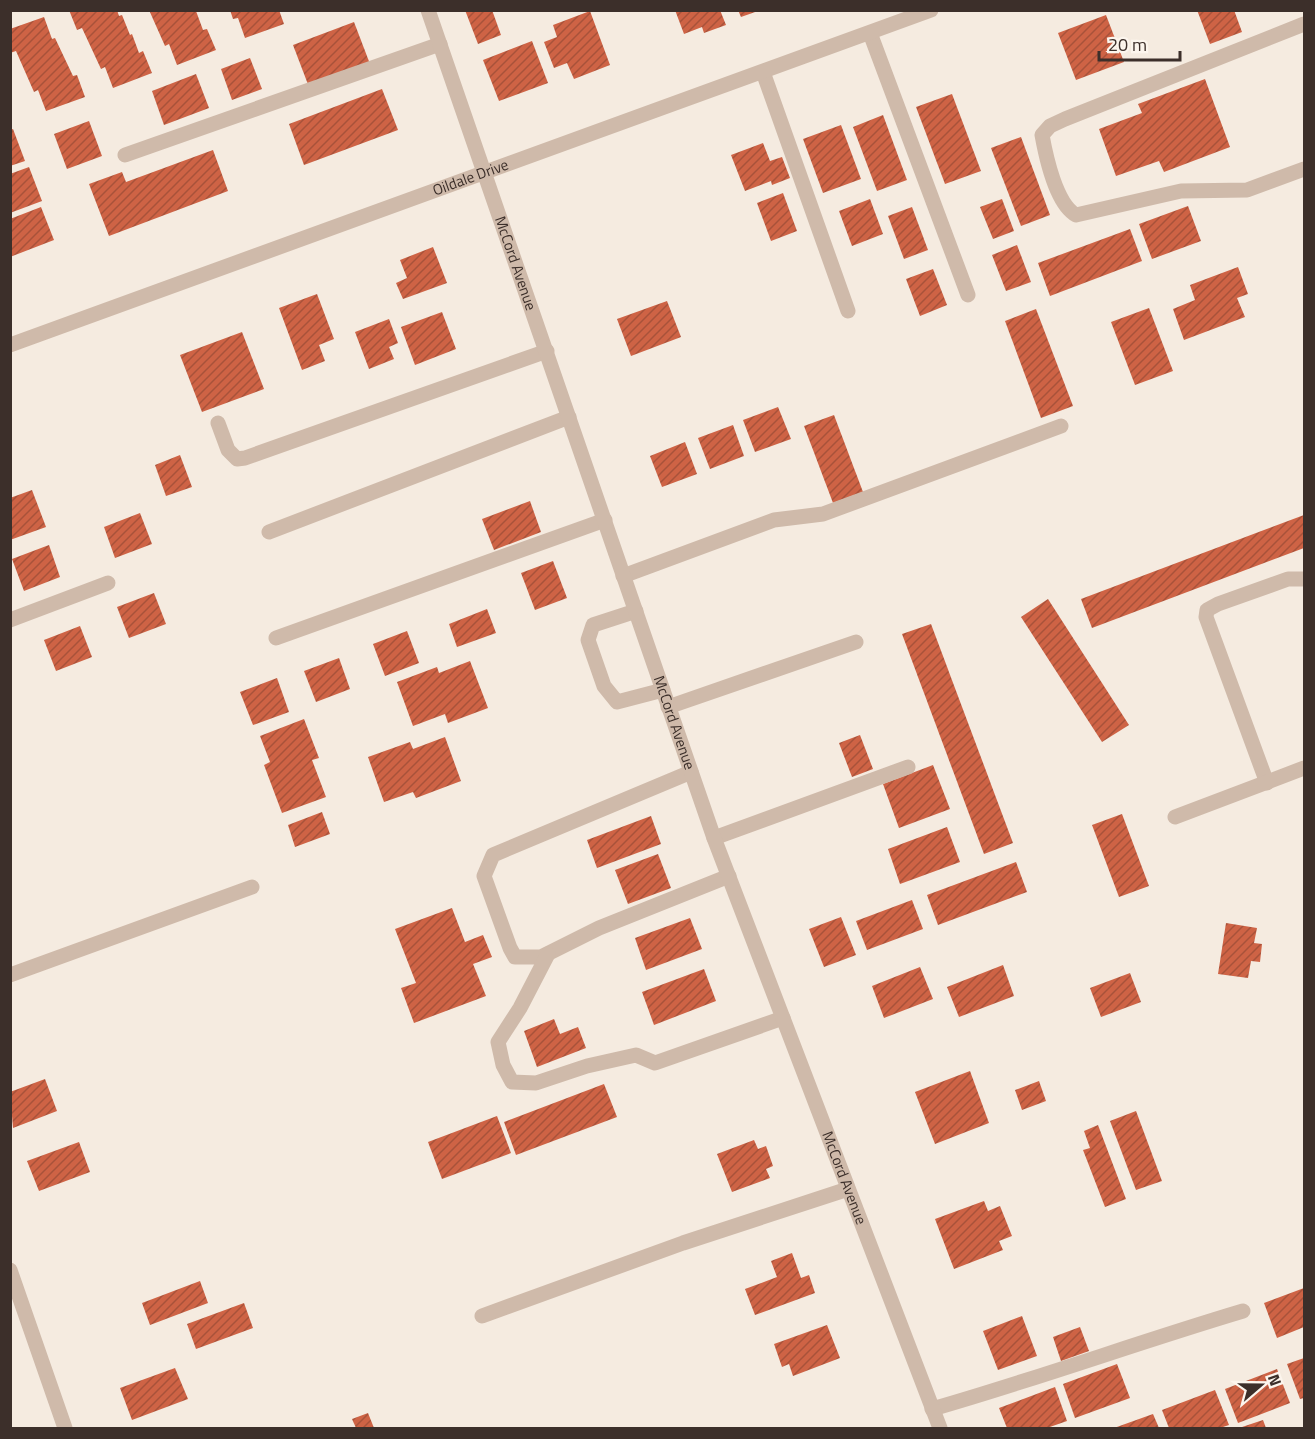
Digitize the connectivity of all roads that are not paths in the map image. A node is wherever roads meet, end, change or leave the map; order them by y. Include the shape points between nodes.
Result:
1 (428, 10) edge
2 (930, 10) edge
3 (1305, 24) edge
4 (870, 33) junction
5 (440, 44) junction
6 (764, 72) junction
7 (125, 155) dead end
8 (1305, 169) edge
9 (486, 174) junction
10 (968, 295) dead end
11 (848, 310) dead end
12 (10, 345) edge
13 (546, 351) junction
14 (569, 417) junction
15 (218, 423) dead end
16 (1061, 426) dead end
17 (604, 520) junction
18 (269, 532) dead end
19 (624, 576) junction
20 (1305, 579) edge
21 (108, 583) dead end
22 (636, 611) junction
23 (10, 620) edge
24 (276, 638) dead end
25 (856, 642) dead end
26 (663, 690) junction
27 (668, 707) junction
28 (908, 767) dead end
29 (1305, 768) edge
30 (691, 772) junction
31 (1267, 783) junction
32 (1175, 817) dead end
33 (714, 838) junction
34 (729, 876) junction
35 (252, 887) dead end
36 (548, 954) junction
37 (10, 975) edge
38 (783, 1018) junction
39 (848, 1189) junction
40 (10, 1270) edge
41 (1243, 1311) dead end
42 (482, 1316) dead end
43 (932, 1409) junction
44 (65, 1428) edge
45 (940, 1428) edge

1 - 5 street, McCord Avenue
2 - 4 street, Oildale Drive
3 - 8 street via 1065,119 1042,135 1060,200 1076,215 1181,191 1247,189
4 - 6 street, Oildale Drive
4 - 10 street
5 - 7 street
5 - 9 street, McCord Avenue
6 - 9 street, Oildale Drive
6 - 11 street
9 - 12 street, Oildale Drive
9 - 13 street, McCord Avenue
13 - 14 street, McCord Avenue
13 - 15 street via 245,458 237,459 228,450
14 - 17 street, McCord Avenue
14 - 18 street
16 - 19 street via 823,514 774,520
17 - 19 street, McCord Avenue
17 - 24 street
19 - 22 street, McCord Avenue
20 - 31 street via 1288,579 1218,604 1208,610 1206,617
21 - 23 street
22 - 26 street, McCord Avenue
22 - 26 street via 594,625 588,640 594,658 604,686 616,702
25 - 27 street
26 - 27 street, McCord Avenue
27 - 30 street, McCord Avenue
28 - 33 street
29 - 31 street
30 - 33 street, McCord Avenue
30 - 36 street via 493,855 484,876 510,948 515,957
31 - 32 street
33 - 34 street, McCord Avenue
34 - 36 street via 598,928
34 - 38 street, McCord Avenue
35 - 37 street
36 - 38 street via 498,1042 512,1082 536,1083 636,1055 655,1063
38 - 39 street, McCord Avenue
39 - 42 street via 682,1243
39 - 43 street, McCord Avenue
40 - 44 street
41 - 43 street
43 - 45 street, McCord Avenue

